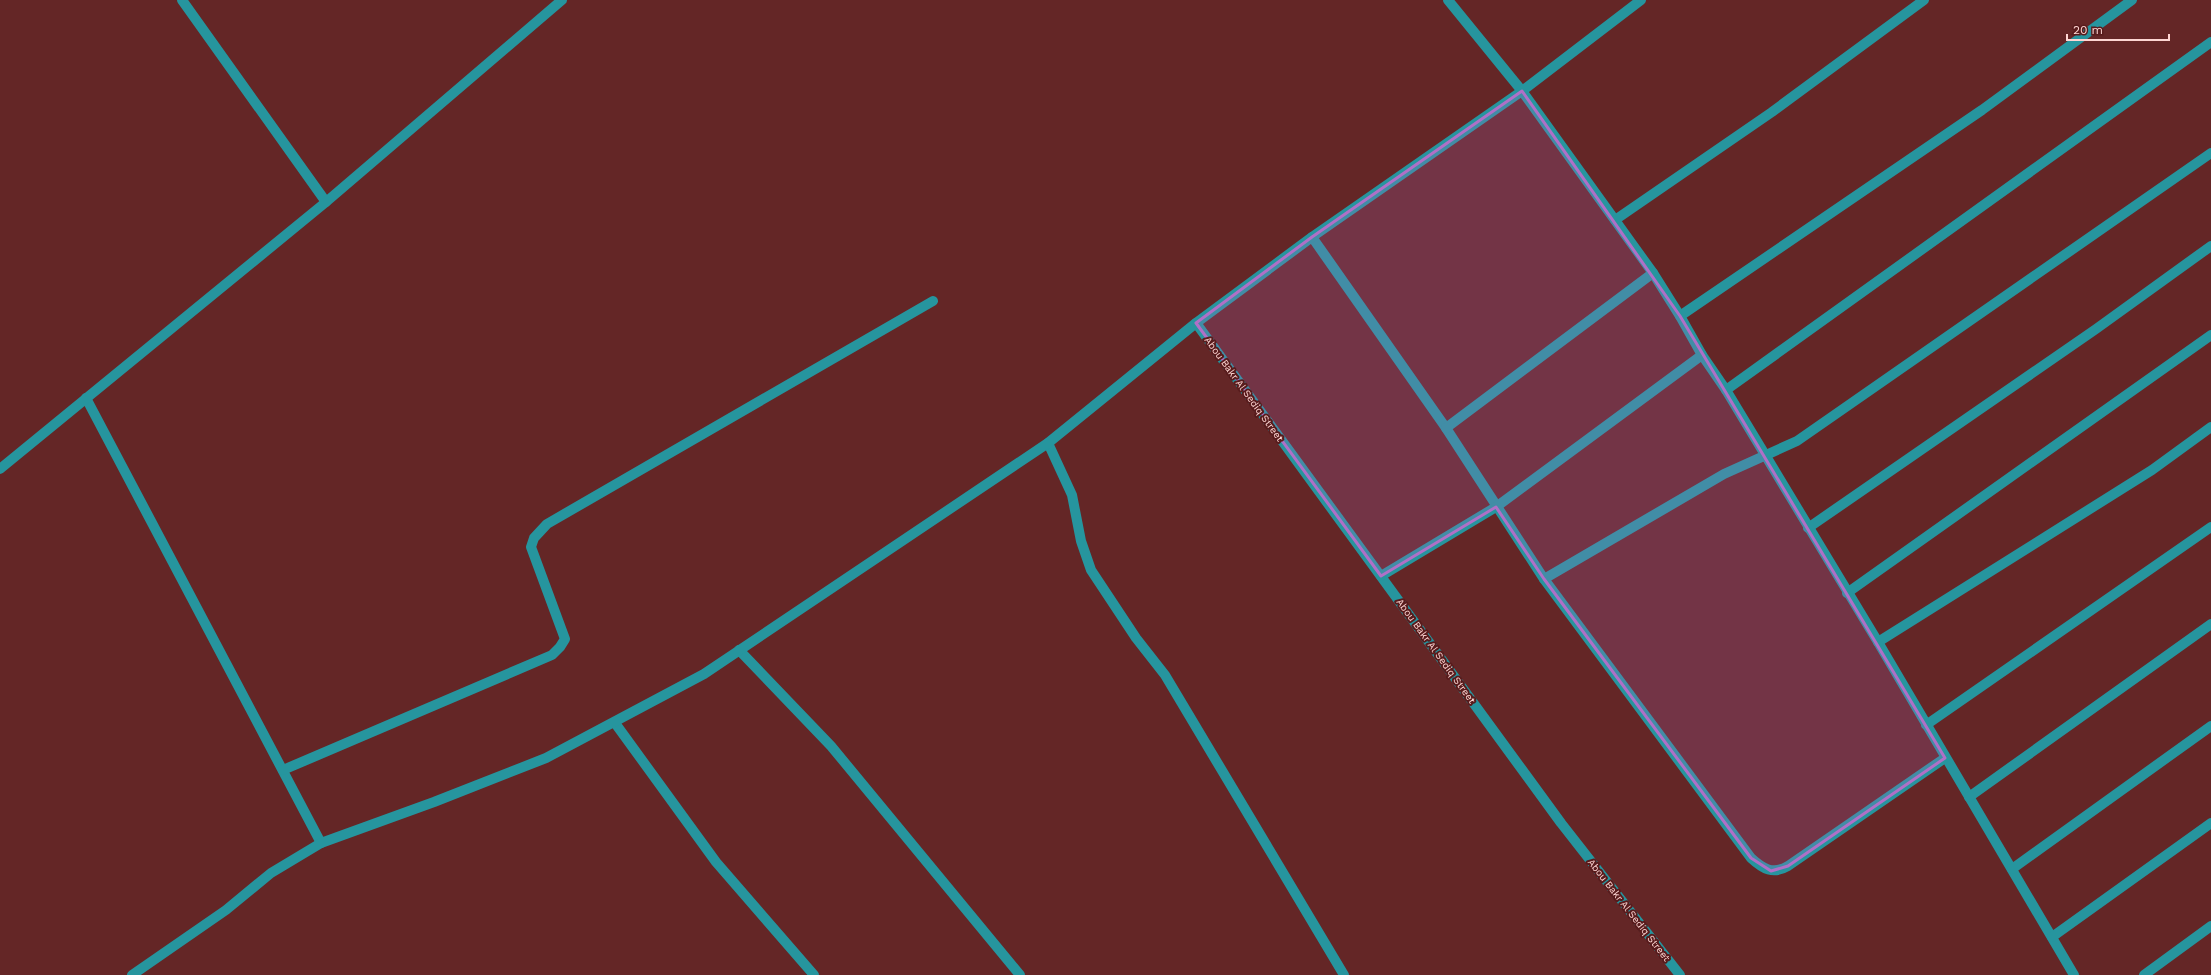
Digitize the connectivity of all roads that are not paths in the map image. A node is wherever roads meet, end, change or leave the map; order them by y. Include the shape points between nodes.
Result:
1 (182, 0) edge
2 (562, 0) edge
3 (1448, 0) edge
4 (1641, 0) edge
5 (1924, 0) edge
6 (2132, 0) edge
7 (2211, 42) edge
8 (1522, 91) junction
9 (2211, 153) edge
10 (326, 202) junction
11 (1615, 220) junction
12 (1312, 237) junction
13 (2211, 246) edge
14 (1653, 272) junction
15 (933, 301) dead end
16 (1680, 316) junction
17 (1196, 323) junction
18 (2211, 334) edge
19 (1702, 355) junction
20 (1726, 390) junction
21 (86, 398) junction
22 (2211, 427) edge
23 (1446, 428) junction
24 (1048, 443) junction
25 (1765, 455) junction
26 (0, 469) edge
27 (1496, 507) junction
28 (2211, 527) edge
29 (1808, 528) junction
30 (1381, 576) junction
31 (1544, 580) junction
32 (1847, 593) junction
33 (2211, 624) edge
34 (1878, 642) junction
35 (739, 650) junction
36 (615, 723) junction
37 (1926, 725) junction
38 (2211, 726) edge
39 (1945, 758) junction
40 (283, 770) junction
41 (1969, 797) junction
42 (2211, 823) edge
43 (321, 843) junction
44 (2012, 869) junction
45 (2211, 926) edge
46 (2052, 937) junction
47 (132, 975) edge
48 (814, 975) edge
49 (1020, 975) edge
50 (1344, 975) edge
51 (1680, 975) edge
52 (2074, 975) edge
53 (2144, 975) edge

1 - 10 street
2 - 10 street
3 - 8 street
4 - 8 street
5 - 11 street via 1772,112
6 - 16 street via 1982,110
7 - 20 street
8 - 11 street
8 - 12 street
9 - 25 street via 1797,441
10 - 21 street
11 - 14 street
12 - 17 street
12 - 23 street
13 - 29 street via 2096,329
14 - 16 street
14 - 23 street
15 - 40 street via 546,524 534,538 531,547 565,639 552,655
16 - 19 street
17 - 24 street
17 - 30 street, Abou Bakr Al Sediq Street
18 - 32 street
19 - 20 street
19 - 27 street
20 - 25 street
21 - 26 street
21 - 40 street
22 - 34 street via 2152,470
23 - 27 street
24 - 35 street
24 - 50 street via 1072,496 1081,541 1091,570 1136,638 1166,675
25 - 29 street
25 - 31 street via 1724,474
27 - 30 street
27 - 31 street
28 - 37 street
29 - 32 street
30 - 51 street, Abou Bakr Al Sediq Street via 1561,823
31 - 39 street via 1751,858 1771,871 1788,866
32 - 34 street
33 - 41 street
34 - 37 street
35 - 36 street via 704,674
35 - 49 street via 831,746
36 - 43 street via 546,758
36 - 48 street via 716,862
37 - 39 street
38 - 44 street
39 - 41 street
40 - 43 street
41 - 44 street
42 - 46 street
43 - 47 street via 271,873 226,910
44 - 46 street
45 - 53 street
46 - 52 street

